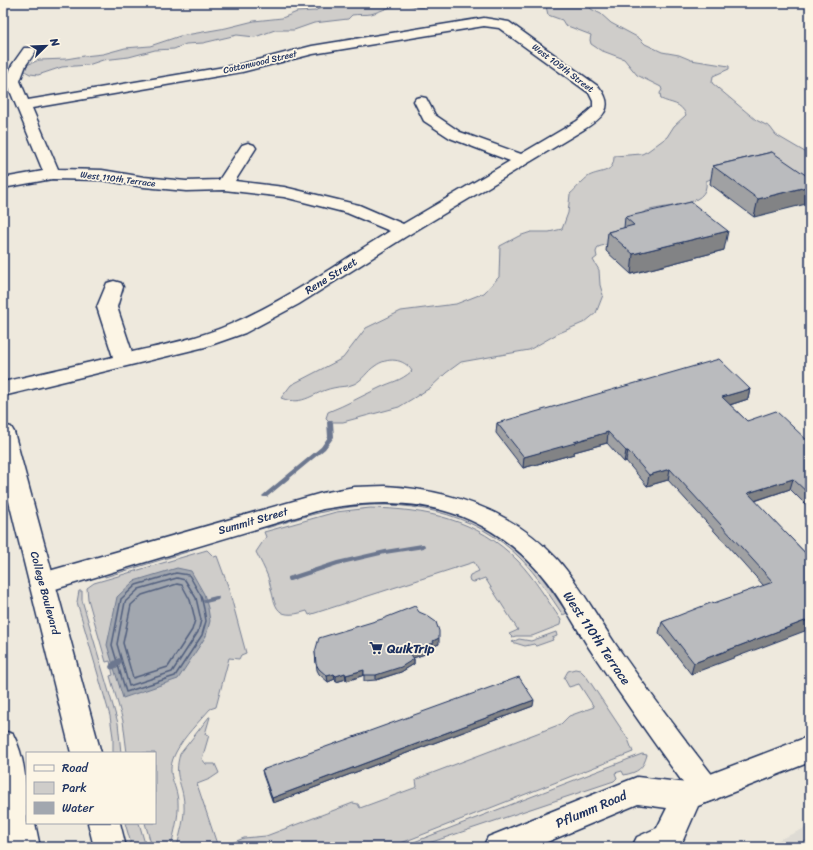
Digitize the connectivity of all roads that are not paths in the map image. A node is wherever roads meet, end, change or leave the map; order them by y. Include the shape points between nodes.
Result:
1 (497, 23) joint
2 (29, 51) dead end
3 (421, 101) dead end
4 (23, 104) junction
5 (248, 148) dead end
6 (523, 160) junction
7 (52, 174) junction
8 (3, 183) edge
9 (224, 185) junction
10 (403, 230) junction
11 (114, 287) dead end
12 (124, 360) junction
13 (3, 390) edge
14 (3, 432) edge
15 (467, 508) joint
16 (42, 583) junction
17 (3, 743) edge
18 (810, 749) edge
19 (86, 752) edge
20 (696, 794) junction
21 (104, 824) edge
22 (24, 847) edge
23 (110, 847) edge
24 (499, 847) edge
25 (648, 847) edge

1 - 4 street, Cottonwood Street via 484,22 312,50 242,68
1 - 6 street, West 109th Street via 530,43 594,90 600,98 601,106 596,113
2 - 4 street via 15,70 13,81
3 - 6 street via 429,118 455,135
4 - 7 street
5 - 9 street
6 - 10 street, Rene Street
7 - 8 street, West 110th Terrace
7 - 9 street, West 110th Terrace via 102,175 186,186
9 - 10 street, West 110th Terrace via 284,192 329,202
10 - 12 street, Rene Street via 278,310 252,323 198,343
11 - 12 street via 107,307
12 - 13 street, Rene Street
14 - 16 street, College Boulevard
15 - 16 street, Summit Street via 447,501 392,494 350,496 322,501
15 - 20 street, West 110th Terrace via 495,522 523,541 549,568 663,734
16 - 19 street, College Boulevard
17 - 22 street
18 - 20 street, Pflumm Road
20 - 24 street, Pflumm Road via 637,790
20 - 25 street via 668,838
21 - 23 street

